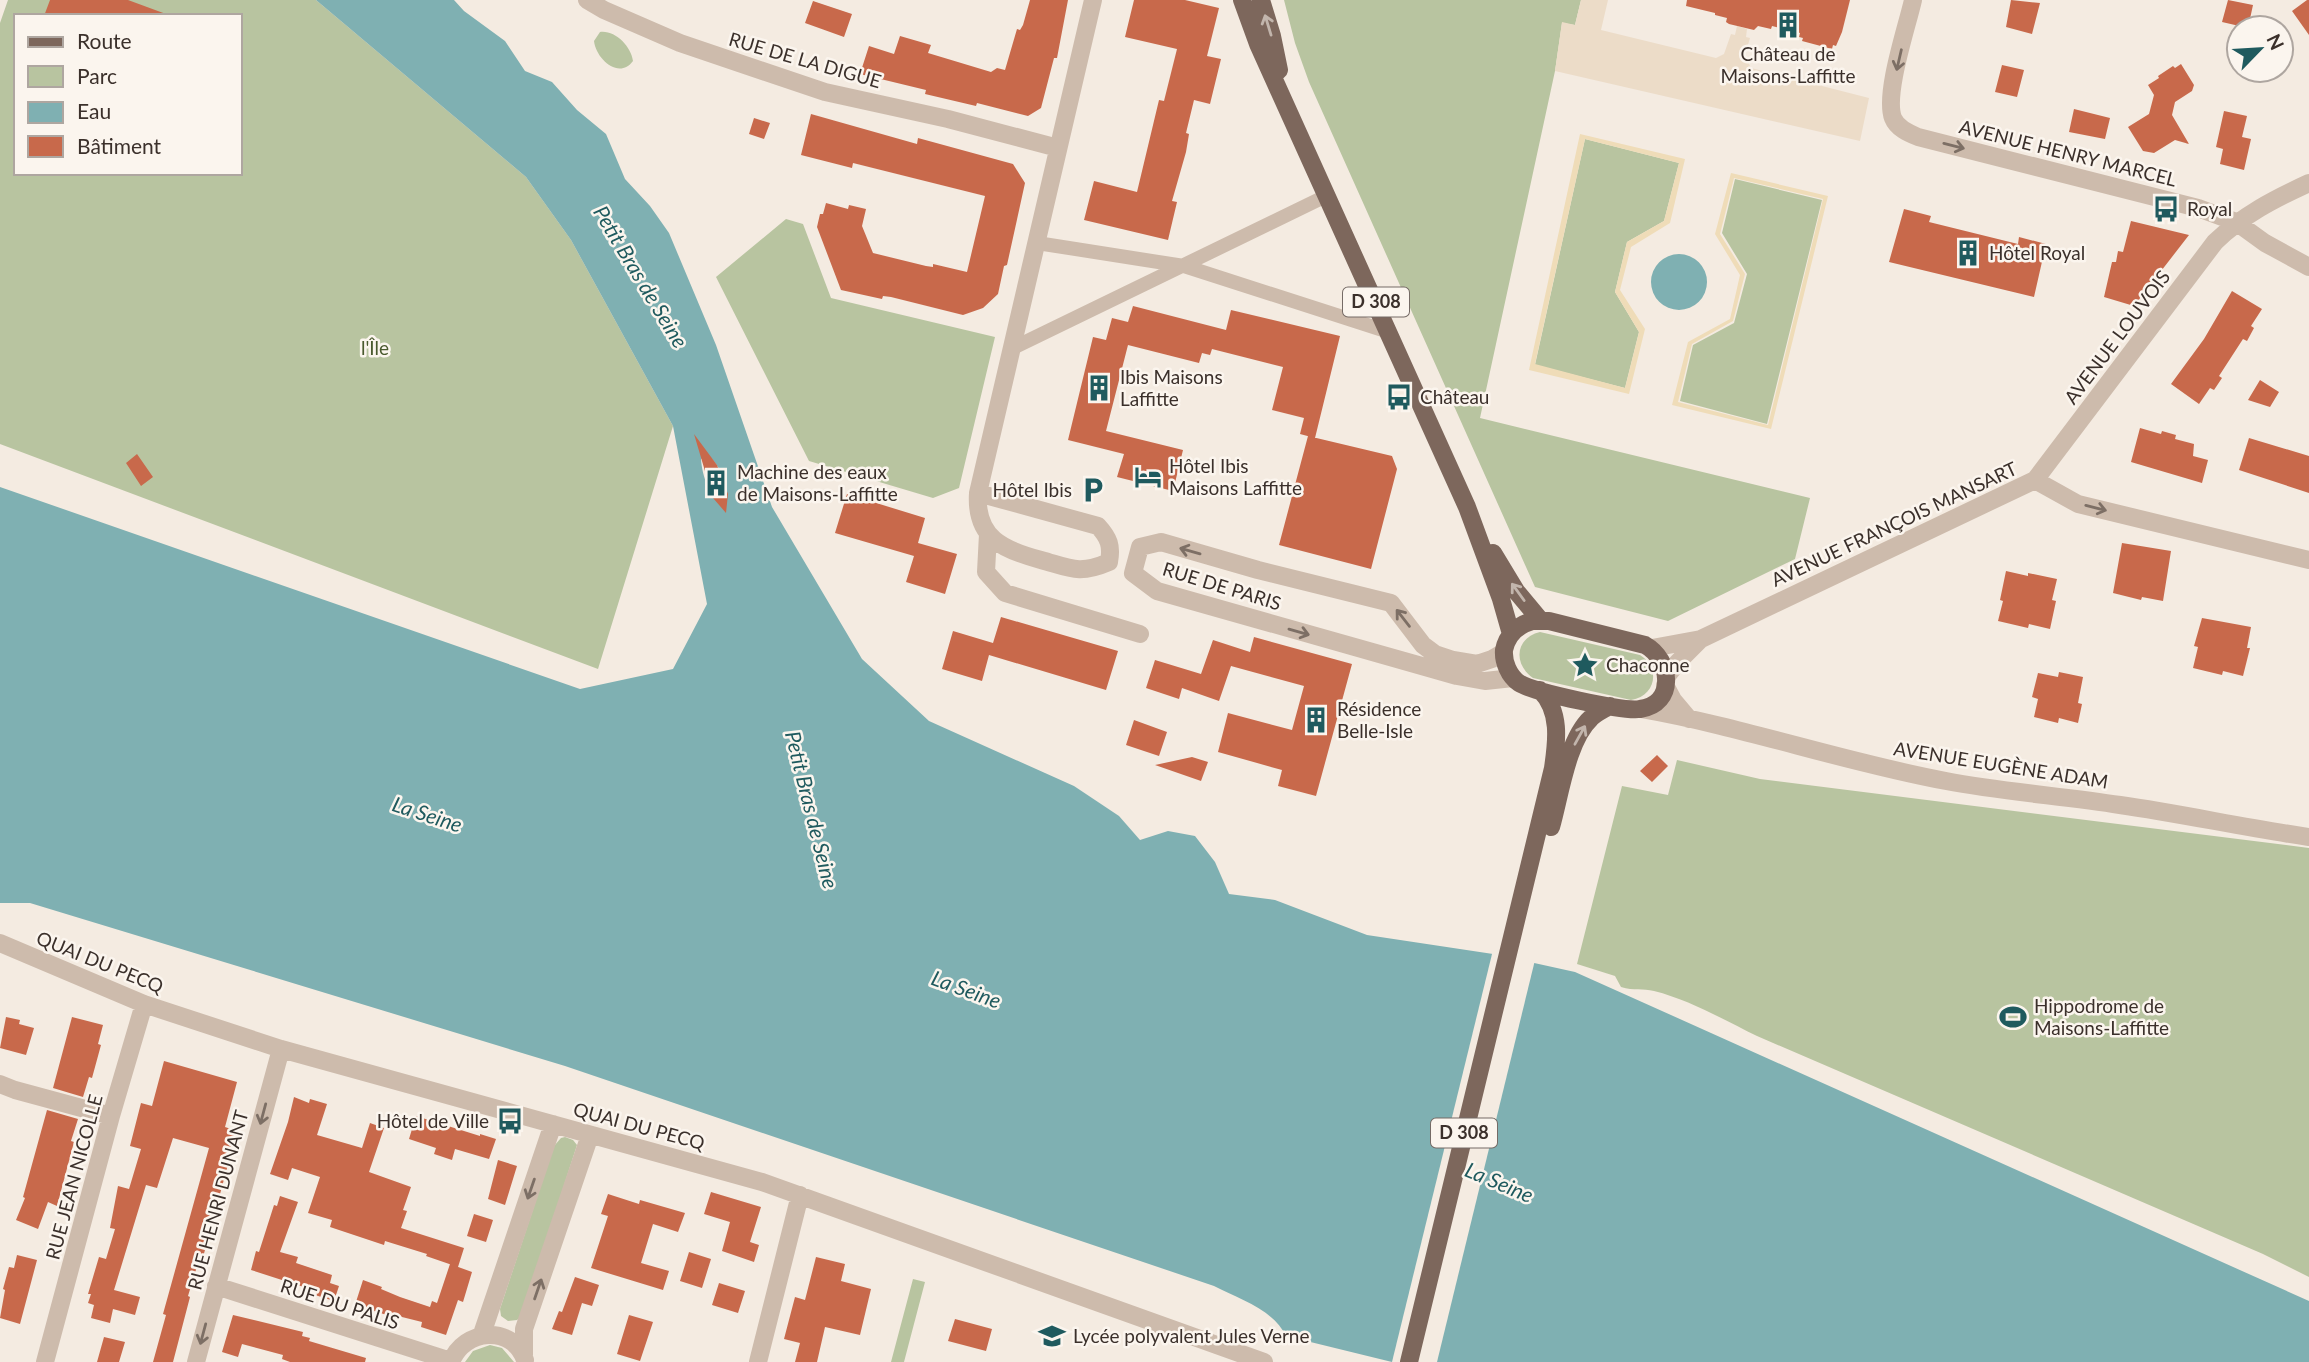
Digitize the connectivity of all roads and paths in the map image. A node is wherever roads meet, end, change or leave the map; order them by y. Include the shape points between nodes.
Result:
1 (587, 0) edge
2 (1093, 0) edge
3 (1242, 0) edge
4 (1261, 0) edge
5 (1913, 0) edge
6 (1284, 98) junction
7 (1058, 148) junction
8 (2309, 183) edge
9 (1326, 196) junction
10 (2236, 222) junction
11 (1037, 243) junction
12 (1184, 266) junction
13 (2309, 267) edge
14 (1389, 332) junction
15 (1013, 348) junction
16 (2035, 480) junction
17 (978, 492) junction
18 (1467, 507) junction
19 (988, 534) junction
20 (2309, 560) edge
21 (1541, 621) junction
22 (1140, 634) dead end
23 (1511, 634) junction
24 (1701, 639) junction
25 (1652, 648) junction
26 (1504, 652) junction
27 (1513, 678) junction
28 (1666, 680) junction
29 (1540, 690) junction
30 (1610, 706) junction
31 (1641, 709) junction
32 (1689, 719) junction
33 (2309, 836) edge
34 (1525, 905) junction
35 (0, 943) edge
36 (144, 1004) junction
37 (281, 1049) junction
38 (0, 1084) edge
39 (111, 1116) junction
40 (553, 1124) junction
41 (590, 1135) junction
42 (800, 1195) junction
43 (216, 1286) junction
44 (482, 1335) junction
45 (525, 1358) edge
46 (45, 1362) edge
47 (196, 1362) edge
48 (451, 1362) edge
49 (758, 1362) edge
50 (1264, 1362) edge
51 (1409, 1362) edge
52 (1421, 1362) edge

1 - 7 street, RUE DE LA DIGUE via 680,43 825,92
2 - 7 street
3 - 6 main road, D 308
6 -> 4 main road, D 308
5 -> 10 street, AVENUE HENRY MARCEL via 1891,105 1893,120 1902,130 2170,200
6 - 9 main road, D 308
7 - 11 street
8 - 10 street, AVENUE LOUVOIS
9 - 12 street
9 - 14 main road, D 308
10 - 13 street, AVENUE HENRY MARCEL
10 - 16 street, AVENUE LOUVOIS via 2215,242
11 - 12 street
11 - 15 street
12 - 14 street
12 - 15 street
14 - 18 main road, D 308
15 - 17 street
16 -> 20 street, AVENUE FRANÇOIS MANSART via 2078,503
16 - 24 street, AVENUE FRANÇOIS MANSART
17 - 19 street
17 - 19 street via 1098,526 1109,538 1111,553 1109,562 1081,571 1016,554
21 -> 18 main road, D 308 via 1516,592
18 - 23 main road, D 308
19 - 22 street via 986,572 1005,593
21 - 23 main road via 1526,623
21 - 25 main road
23 - 26 main road
24 - 25 street, AVENUE FRANÇOIS MANSART
24 - 28 street, AVENUE FRANÇOIS MANSART
25 - 28 main road via 1661,658
26 - 27 main road
26 -> 27 street, RUE DE PARIS via 1477,664 1453,660 1423,645 1391,603 1161,542 1140,547 1135,559 1133,573 1157,592 1457,676 1485,681
27 - 29 main road
28 - 31 main road via 1658,700
28 - 32 street via 1673,700
29 - 30 main road
29 - 34 main road, D 308 via 1552,705 1557,744
30 - 31 main road
34 -> 30 main road, D 308 via 1578,736 1591,718
31 - 32 street, AVENUE EUGÈNE ADAM
32 - 33 street, AVENUE EUGÈNE ADAM via 1948,782
34 - 51 main road, D 308
34 - 52 main road, D 308
35 - 36 street, QUAI DU PECQ
36 - 37 street, QUAI DU PECQ
36 - 39 street, RUE JEAN NICOLLE
37 - 40 street, QUAI DU PECQ
37 -> 43 street, RUE HENRI DUNANT
38 - 39 street
39 - 46 street, RUE JEAN NICOLLE
40 - 41 street, QUAI DU PECQ
40 -> 44 street
41 - 42 street, QUAI DU PECQ
45 -> 41 street via 524,1329
42 - 49 street
42 - 50 street, QUAI DU PECQ
43 -> 47 street, RUE HENRI DUNANT
43 - 48 street, RUE DU PALIS
44 - 45 street via 503,1336
44 - 48 street via 460,1346

